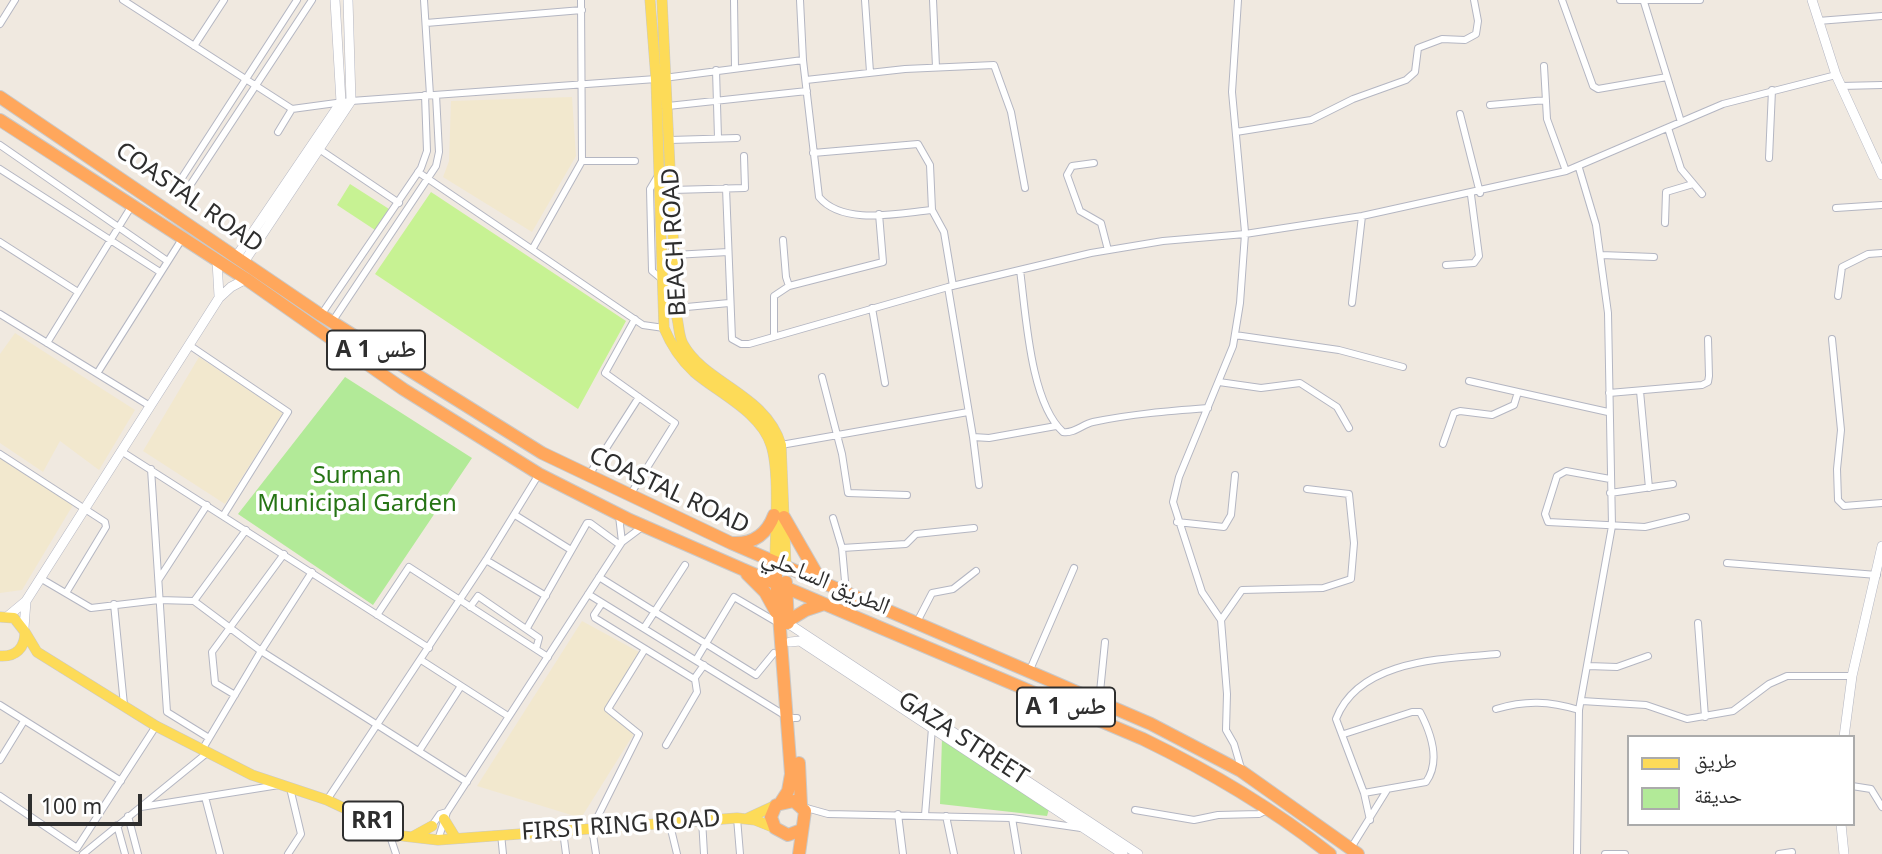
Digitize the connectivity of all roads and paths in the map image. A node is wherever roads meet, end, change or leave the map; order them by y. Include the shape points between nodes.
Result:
1 (15, 0) edge
2 (123, 0) edge
3 (225, 0) edge
4 (297, 0) edge
5 (312, 0) edge
6 (335, 0) edge
7 (348, 0) edge
8 (424, 0) edge
9 (582, 0) edge
10 (650, 0) edge
11 (662, 0) edge
12 (734, 0) edge
13 (800, 0) edge
14 (864, 0) edge
15 (933, 0) edge
16 (1238, 0) edge
17 (1475, 0) edge
18 (1562, 0) edge
19 (1620, 0) edge
20 (1700, 0) edge
21 (1812, 0) edge
22 (1644, 2) junction
23 (582, 10) junction
24 (1882, 16) edge
25 (1818, 21) junction
26 (426, 23) junction
27 (0, 24) edge
28 (194, 46) junction
29 (803, 60) junction
30 (1544, 66) dead end
31 (936, 67) junction
32 (735, 68) junction
33 (716, 70) junction
34 (870, 72) junction
35 (1836, 75) junction
36 (1667, 77) junction
37 (662, 78) junction
38 (246, 80) junction
39 (806, 80) junction
40 (1882, 85) edge
41 (256, 86) junction
42 (584, 86) junction
43 (1841, 86) junction
44 (1772, 90) junction
45 (807, 91) junction
46 (431, 95) junction
47 (0, 97) edge
48 (717, 100) junction
49 (1546, 100) junction
50 (346, 101) junction
51 (1490, 105) dead end
52 (668, 106) junction
53 (292, 109) junction
54 (1460, 114) dead end
55 (0, 121) edge
56 (1681, 122) junction
57 (1668, 128) junction
58 (278, 132) dead end
59 (1236, 132) junction
60 (718, 138) junction
61 (737, 138) dead end
62 (670, 140) junction
63 (0, 145) edge
64 (319, 149) junction
65 (813, 153) junction
66 (744, 156) dead end
67 (1769, 158) dead end
68 (582, 161) junction
69 (635, 161) dead end
70 (1094, 163) dead end
71 (1579, 168) junction
72 (0, 169) edge
73 (418, 172) junction
74 (1566, 172) junction
75 (1882, 175) edge
76 (428, 179) junction
77 (178, 184) dead end
78 (1693, 184) junction
79 (726, 188) junction
80 (1025, 188) dead end
81 (187, 190) dead end
82 (672, 190) junction
83 (1480, 193) junction
84 (1471, 194) junction
85 (1702, 194) dead end
86 (399, 203) junction
87 (1882, 205) edge
88 (131, 207) junction
89 (1836, 208) dead end
90 (932, 210) junction
91 (879, 214) junction
92 (271, 215) junction
93 (1362, 216) junction
94 (1665, 223) dead end
95 (117, 228) junction
96 (1245, 233) junction
97 (182, 239) junction
98 (110, 240) junction
99 (783, 240) dead end
100 (0, 242) edge
101 (533, 247) junction
102 (1108, 250) junction
103 (728, 252) junction
104 (1882, 253) edge
105 (674, 255) junction
106 (1601, 255) junction
107 (1654, 257) dead end
108 (240, 259) junction
109 (166, 260) junction
110 (217, 261) junction
111 (1446, 265) dead end
112 (1020, 270) junction
113 (160, 272) junction
114 (246, 279) junction
115 (789, 286) junction
116 (951, 287) junction
117 (78, 292) junction
118 (1838, 296) dead end
119 (219, 298) junction
120 (729, 303) junction
121 (1352, 303) dead end
122 (676, 308) junction
123 (872, 308) junction
124 (0, 314) edge
125 (326, 319) junction
126 (635, 319) junction
127 (664, 328) junction
128 (774, 335) junction
129 (1235, 335) junction
130 (1708, 339) dead end
131 (1832, 339) dead end
132 (47, 343) junction
133 (189, 345) junction
134 (1403, 367) dead end
135 (98, 372) junction
136 (822, 376) dead end
137 (1469, 381) dead end
138 (1219, 382) junction
139 (885, 383) dead end
140 (1640, 391) junction
141 (1518, 392) junction
142 (1609, 393) junction
143 (639, 397) junction
144 (150, 406) junction
145 (1208, 408) junction
146 (968, 412) junction
147 (1608, 412) junction
148 (1056, 426) junction
149 (1349, 428) dead end
150 (837, 433) junction
151 (973, 437) junction
152 (1443, 444) dead end
153 (780, 445) junction
154 (121, 451) junction
155 (0, 454) edge
156 (151, 469) junction
157 (539, 474) junction
158 (1235, 475) dead end
159 (587, 477) junction
160 (1610, 479) junction
161 (1673, 484) dead end
162 (979, 485) dead end
163 (1649, 488) junction
164 (1307, 489) dead end
165 (1610, 494) junction
166 (906, 495) dead end
167 (629, 497) junction
168 (1882, 503) edge
169 (207, 505) junction
170 (85, 508) junction
171 (618, 514) junction
172 (515, 515) junction
173 (223, 516) junction
174 (779, 516) junction
175 (1686, 517) dead end
176 (833, 518) dead end
177 (1177, 522) junction
178 (644, 526) junction
179 (1612, 526) junction
180 (974, 527) dead end
181 (246, 530) junction
182 (731, 543) junction
183 (621, 544) junction
184 (1882, 546) edge
185 (842, 548) junction
186 (571, 550) junction
187 (284, 554) junction
188 (486, 560) junction
189 (1727, 563) dead end
190 (685, 565) dead end
191 (780, 565) junction
192 (1074, 568) dead end
193 (742, 569) junction
194 (976, 571) dead end
195 (312, 572) junction
196 (1877, 575) junction
197 (599, 577) junction
198 (40, 578) junction
199 (158, 581) junction
200 (822, 583) junction
201 (781, 585) junction
202 (66, 593) junction
203 (588, 594) junction
204 (846, 594) junction
205 (546, 596) junction
206 (159, 600) junction
207 (460, 600) junction
208 (26, 601) junction
209 (194, 601) junction
210 (602, 603) junction
211 (114, 604) junction
212 (824, 604) junction
213 (470, 607) junction
214 (655, 611) junction
215 (377, 615) junction
216 (4, 616) edge
217 (1221, 620) junction
218 (786, 623) junction
219 (1698, 623) dead end
220 (917, 624) junction
221 (230, 628) junction
222 (527, 628) junction
223 (645, 628) junction
224 (24, 630) junction
225 (790, 642) junction
226 (1105, 642) dead end
227 (706, 644) junction
228 (429, 648) junction
229 (536, 649) junction
230 (645, 649) junction
231 (261, 651) junction
232 (37, 652) junction
233 (774, 653) dead end
234 (1497, 654) dead end
235 (6, 656) edge
236 (548, 656) junction
237 (1648, 656) dead end
238 (421, 660) junction
239 (696, 660) junction
240 (704, 665) junction
241 (1588, 666) junction
242 (1029, 672) junction
243 (1853, 676) junction
244 (695, 679) junction
245 (461, 686) junction
246 (235, 695) junction
247 (1582, 701) junction
248 (1099, 702) junction
249 (0, 705) edge
250 (124, 705) junction
251 (1496, 709) dead end
252 (1579, 710) junction
253 (508, 716) junction
254 (1705, 716) junction
255 (793, 718) junction
256 (24, 721) junction
257 (379, 725) junction
258 (156, 726) junction
259 (932, 728) junction
260 (1344, 734) junction
261 (1844, 735) edge
262 (209, 738) junction
263 (666, 745) dead end
264 (205, 751) junction
265 (419, 751) junction
266 (0, 760) edge
267 (1241, 771) junction
268 (121, 781) junction
269 (467, 782) junction
270 (285, 786) junction
271 (1854, 786) edge
272 (1387, 790) junction
273 (1364, 793) junction
274 (0, 796) edge
275 (205, 797) junction
276 (327, 800) junction
277 (778, 804) junction
278 (802, 806) junction
279 (139, 807) junction
280 (1882, 807) edge
281 (1269, 809) junction
282 (1135, 810) dead end
283 (828, 814) junction
284 (898, 814) junction
285 (445, 815) junction
286 (925, 815) junction
287 (128, 816) junction
288 (946, 816) junction
289 (742, 818) junction
290 (1012, 818) junction
291 (1311, 818) junction
292 (702, 819) junction
293 (1370, 820) junction
294 (669, 821) junction
295 (1093, 824) junction
296 (117, 825) junction
297 (432, 826) junction
298 (804, 826) junction
299 (1841, 826) edge
300 (388, 828) junction
301 (592, 828) junction
302 (1082, 828) junction
303 (563, 831) junction
304 (779, 831) junction
305 (1301, 832) junction
306 (501, 834) junction
307 (412, 837) junction
308 (455, 837) junction
309 (434, 839) junction
310 (77, 848) junction
311 (1354, 851) edge
312 (1793, 852) dead end
313 (84, 853) edge
314 (125, 854) edge
315 (138, 854) edge
316 (220, 854) edge
317 (288, 854) edge
318 (396, 854) edge
319 (503, 854) edge
320 (566, 854) edge
321 (596, 854) edge
322 (677, 854) edge
323 (705, 854) edge
324 (740, 854) edge
325 (793, 854) edge
326 (799, 854) edge
327 (903, 854) edge
328 (954, 854) edge
329 (1018, 854) edge
330 (1122, 854) edge
331 (1138, 854) edge
332 (1330, 854) edge
333 (1577, 854) edge
334 (1605, 854) edge
335 (1625, 854) edge
336 (1779, 854) edge
337 (1844, 854) edge

1 - 27 street
2 - 28 street
3 - 28 street
4 - 38 street
5 - 41 street
6 - 50 street
7 - 50 street
8 - 26 street
9 - 23 street
10 - 37 main road, BEACH ROAD
11 - 37 main road, BEACH ROAD
12 - 32 street
13 - 29 street
14 - 34 street
15 - 31 street
16 - 59 street via 1232,92
17 - 59 street via 1476,34 1418,48 1415,72 1406,80 1311,120
18 - 36 street via 1593,86 1598,89
19 - 22 street
20 - 22 street
21 - 25 street
22 - 36 street
23 - 26 street
23 - 42 street
24 - 25 street
25 - 35 street
26 - 46 street
28 - 38 street
29 - 32 street
29 - 39 street
30 - 49 street
31 - 34 street
31 - 80 street via 994,65 998,69
32 - 33 street
33 - 37 street
33 - 48 street
34 - 39 street
35 - 43 street
35 - 44 street
36 - 56 street
37 - 42 street
37 - 52 main road, BEACH ROAD
37 - 127 main road, BEACH ROAD
38 - 41 street
38 - 77 street
39 - 45 street
40 - 43 street
41 - 53 street
41 - 81 street
42 - 46 street
42 - 68 street
43 - 75 street
44 - 56 street
44 - 67 street
45 - 48 street
45 - 65 street
46 - 50 street
46 - 73 street via 427,151
46 - 76 street via 439,152
47 - 108 highway, COASTAL ROAD / A 1 طس
48 - 52 street
48 - 60 street
49 - 51 street
49 - 74 street via 1549,130
50 - 53 street
50 - 64 street
50 - 92 street
52 - 62 main road, BEACH ROAD
53 - 58 street
54 - 83 street
55 - 88 highway, الطريق الساحلي / A 1 طس
56 - 57 street
57 - 71 street
57 - 78 street via 1681,169
59 - 96 street
60 - 61 street
60 - 62 street
62 - 82 main road, BEACH ROAD
63 - 95 street
64 - 86 street
64 - 92 street
65 - 90 street via 918,144 930,165
65 - 91 street via 817,191 828,207 838,212
66 - 79 street via 745,187
68 - 69 street
68 - 101 street
70 - 102 street via 1072,166 1067,174 1080,211 1101,223
71 - 74 street
71 - 106 street
72 - 98 street
73 - 76 street
73 - 86 street
74 - 83 street
76 - 101 street
76 - 125 street
78 - 85 street
78 - 94 street via 1665,192
79 - 82 street
79 - 103 street
82 - 105 main road, BEACH ROAD
83 - 84 street
84 - 93 street
84 - 111 street via 1479,256 1474,263
86 - 125 street
87 - 89 street
88 - 95 street
88 - 97 highway, الطريق الساحلي / A 1 طس
90 - 91 street
90 - 116 street via 944,232
91 - 115 street via 883,262
92 - 108 street
93 - 96 street
93 - 121 street
95 - 98 street
95 - 109 street
96 - 102 street
96 - 129 street
97 - 109 street
97 - 110 highway, الطريق الساحلي / A 1 طس
98 - 113 street
98 - 117 street
99 - 115 street
100 - 117 street
101 - 126 street
102 - 112 street
103 - 105 street
103 - 120 street
104 - 118 street via 1868,254 1842,267
105 - 122 main road, BEACH ROAD
106 - 107 street
106 - 142 street via 1608,313
108 - 125 highway, COASTAL ROAD / A 1 طس
109 - 113 street
110 - 114 highway, الطريق الساحلي / A 1 طس
110 - 119 street
112 - 116 street
112 - 148 street via 1040,388
113 - 135 street
114 - 119 street
114 - 157 highway, الطريق الساحلي / A 1 طس via 403,389
115 - 128 street via 772,298
116 - 123 street
116 - 146 street
117 - 132 street
119 - 133 street
120 - 122 street
120 - 128 street via 735,342 749,344
122 - 153 main road, BEACH ROAD via 682,344 767,418
123 - 128 street
123 - 139 street
124 - 132 street
125 - 159 highway, COASTAL ROAD / A 1 طس
126 - 127 street via 647,327
126 - 143 street via 604,371
127 - 174 main road, BEACH ROAD via 673,349 692,371 748,414 768,436
129 - 134 street via 1339,350
129 - 138 street
130 - 140 street via 1708,382
131 - 168 street via 1841,430 1838,500 1844,506
132 - 135 street
133 - 144 street
133 - 173 street via 288,412
135 - 144 street
136 - 150 street
137 - 141 street
138 - 145 street
138 - 149 street via 1261,388 1300,383 1337,407
140 - 142 street
140 - 163 street
141 - 147 street
141 - 152 street via 1514,405 1500,414 1454,413
142 - 147 street
143 - 159 street
143 - 167 street via 675,423
144 - 154 street
145 - 148 street via 1111,418 1084,424 1070,433
145 - 177 street via 1175,488
146 - 150 street
146 - 151 street
147 - 160 street
148 - 151 street
150 - 153 street
150 - 166 street via 848,493
151 - 162 street
153 - 174 main road, BEACH ROAD
154 - 156 street
154 - 170 street
155 - 170 street
156 - 169 street
156 - 199 street
157 - 171 highway, الطريق الساحلي / A 1 طس
157 - 172 street
158 - 177 street via 1231,515 1224,527
159 - 167 highway, COASTAL ROAD / A 1 طس
160 - 165 street
160 - 179 street via 1566,471 1557,475 1545,514 1548,522
161 - 163 street
163 - 165 street
164 - 217 street via 1349,494 1354,543 1351,579 1323,588 1242,590
165 - 179 street
167 - 182 highway, COASTAL ROAD / A 1 طس
169 - 173 street
169 - 199 street
170 - 198 street
170 - 202 street via 106,525
171 - 178 highway, الطريق الساحلي / A 1 طس
171 - 183 street
172 - 186 street
172 - 188 street
173 - 181 street
174 - 182 highway via 763,534 743,544
174 - 191 main road, BEACH ROAD
174 - 200 highway
175 - 179 street via 1645,527
176 - 185 street
177 - 217 street via 1202,592
178 - 183 street
178 - 193 highway, الطريق الساحلي / A 1 طس
179 - 241 street
180 - 185 street via 916,534 906,544
181 - 187 street
181 - 209 street
182 - 191 highway, COASTAL ROAD / A 1 طس
183 - 186 street via 589,522
183 - 197 street
184 - 196 street
185 - 204 street
186 - 205 street
187 - 195 street
187 - 221 street
188 - 205 street
188 - 207 street
189 - 196 street
190 - 214 street
191 - 200 highway, COASTAL ROAD / A 1 طس
191 - 201 highway
192 - 242 street
193 - 201 highway, الطريق الساحلي / A 1 طس
193 - 218 highway
194 - 220 street via 953,589 932,593
195 - 215 street
195 - 231 street
196 - 243 street
197 - 203 street
197 - 214 street
198 - 202 street
198 - 208 street
199 - 206 street
200 - 204 highway, COASTAL ROAD / A 1 طس
201 - 212 highway, الطريق الساحلي / A 1 طس
201 - 218 highway
202 - 211 street via 91,608
203 - 210 street
203 - 236 street
204 - 220 highway, COASTAL ROAD / A 1 طس
205 - 222 street
206 - 209 street
206 - 211 street
206 - 262 street via 167,712
207 - 213 street
207 - 215 street via 408,567
207 - 228 street
208 - 216 street
208 - 224 street
209 - 221 street
210 - 223 street
210 - 230 street via 595,618
211 - 250 street
212 - 218 highway
212 - 281 highway, الطريق الساحلي / A 1 طس via 1143,739
213 - 222 street via 478,596
213 - 229 street
214 - 223 street
214 - 227 street
215 - 228 street
216 - 224 main road
217 - 267 street via 1226,730
218 - 225 highway
218 - 227 street via 734,597
218 - 255 highway
218 - 295 street, GAZA STREET
219 - 254 street
220 - 242 highway, COASTAL ROAD / A 1 طس
221 - 231 street
221 - 246 street via 212,656 215,683
222 - 229 street via 538,638
223 - 239 street
224 - 232 main road
224 - 235 main road via 22,648
225 - 255 highway
225 - 259 street, GAZA STREET via 800,641
226 - 248 street
227 - 233 street via 756,675
227 - 239 street
228 - 238 street
229 - 236 street
230 - 244 street
230 - 301 street via 608,709 639,736
231 - 246 street
231 - 257 street
232 - 235 main road
232 - 250 main road, FIRST RING ROAD / RR1
234 - 260 street via 1405,667 1366,682 1348,695 1340,708 1336,719
236 - 253 street
237 - 241 street via 1617,667
238 - 245 street
238 - 257 street
239 - 240 street
240 - 244 street
240 - 255 street
241 - 247 street
242 - 248 highway, COASTAL ROAD / A 1 طس
243 - 254 street via 1787,676 1733,711
243 - 261 street
244 - 263 street via 697,692
245 - 253 street
245 - 265 street
246 - 262 street
247 - 252 street
247 - 254 street via 1646,705 1687,719
248 - 267 highway, COASTAL ROAD / A 1 طس
249 - 256 street
250 - 258 main road, FIRST RING ROAD / RR1
251 - 252 street via 1538,701
252 - 333 street
253 - 269 street
255 - 277 highway via 791,780
255 - 278 highway
256 - 266 street
256 - 268 street
257 - 265 street
257 - 276 street
258 - 264 main road, FIRST RING ROAD / RR1
258 - 268 street
259 - 286 street
259 - 302 street, GAZA STREET
260 - 272 street via 1420,712 1434,755 1430,777 1426,782
260 - 273 street
262 - 264 street
264 - 270 main road, FIRST RING ROAD / RR1
264 - 279 street
265 - 269 street
267 - 291 highway, COASTAL ROAD / A 1 طس
268 - 310 street
269 - 285 street
270 - 275 street
270 - 276 main road, FIRST RING ROAD / RR1
270 - 317 street via 301,834
271 - 280 street via 1871,789
272 - 273 street
272 - 293 street
273 - 293 street
274 - 310 street
275 - 279 street
275 - 316 street
276 - 300 main road, FIRST RING ROAD / RR1
277 - 278 highway via 794,800
277 - 289 main road
277 - 304 highway via 771,817
278 - 283 street
278 - 298 highway
279 - 287 street
281 - 282 street via 1195,820
281 - 305 highway, الطريق الساحلي / A 1 طس
283 - 284 street
283 - 298 street
284 - 286 street
284 - 327 street
285 - 297 street via 440,814
285 - 308 main road
285 - 309 street
286 - 288 street
287 - 296 street
287 - 315 street
288 - 290 street
288 - 328 street
289 - 292 main road, FIRST RING ROAD / RR1
289 - 304 main road
289 - 324 street
290 - 302 street
290 - 329 street
291 - 305 highway
291 - 311 highway, COASTAL ROAD / A 1 طس
292 - 294 main road, FIRST RING ROAD / RR1
292 - 323 street
293 - 311 street
294 - 301 main road, FIRST RING ROAD / RR1
294 - 322 street
295 - 302 street
295 - 331 street, GAZA STREET
296 - 313 street
296 - 314 street
297 - 307 main road
297 - 309 street
298 - 304 highway
298 - 326 highway
299 - 337 street
300 - 307 main road, FIRST RING ROAD / RR1
300 - 318 street
301 - 303 main road, FIRST RING ROAD / RR1
301 - 321 street
302 - 330 street, GAZA STREET
303 - 306 main road, FIRST RING ROAD / RR1
303 - 320 street
304 - 325 highway
305 - 332 highway, الطريق الساحلي / A 1 طس
306 - 308 main road, FIRST RING ROAD / RR1
306 - 319 street
307 - 309 main road, FIRST RING ROAD / RR1
308 - 309 main road, FIRST RING ROAD / RR1
310 - 313 street
312 - 336 street
334 - 335 street

